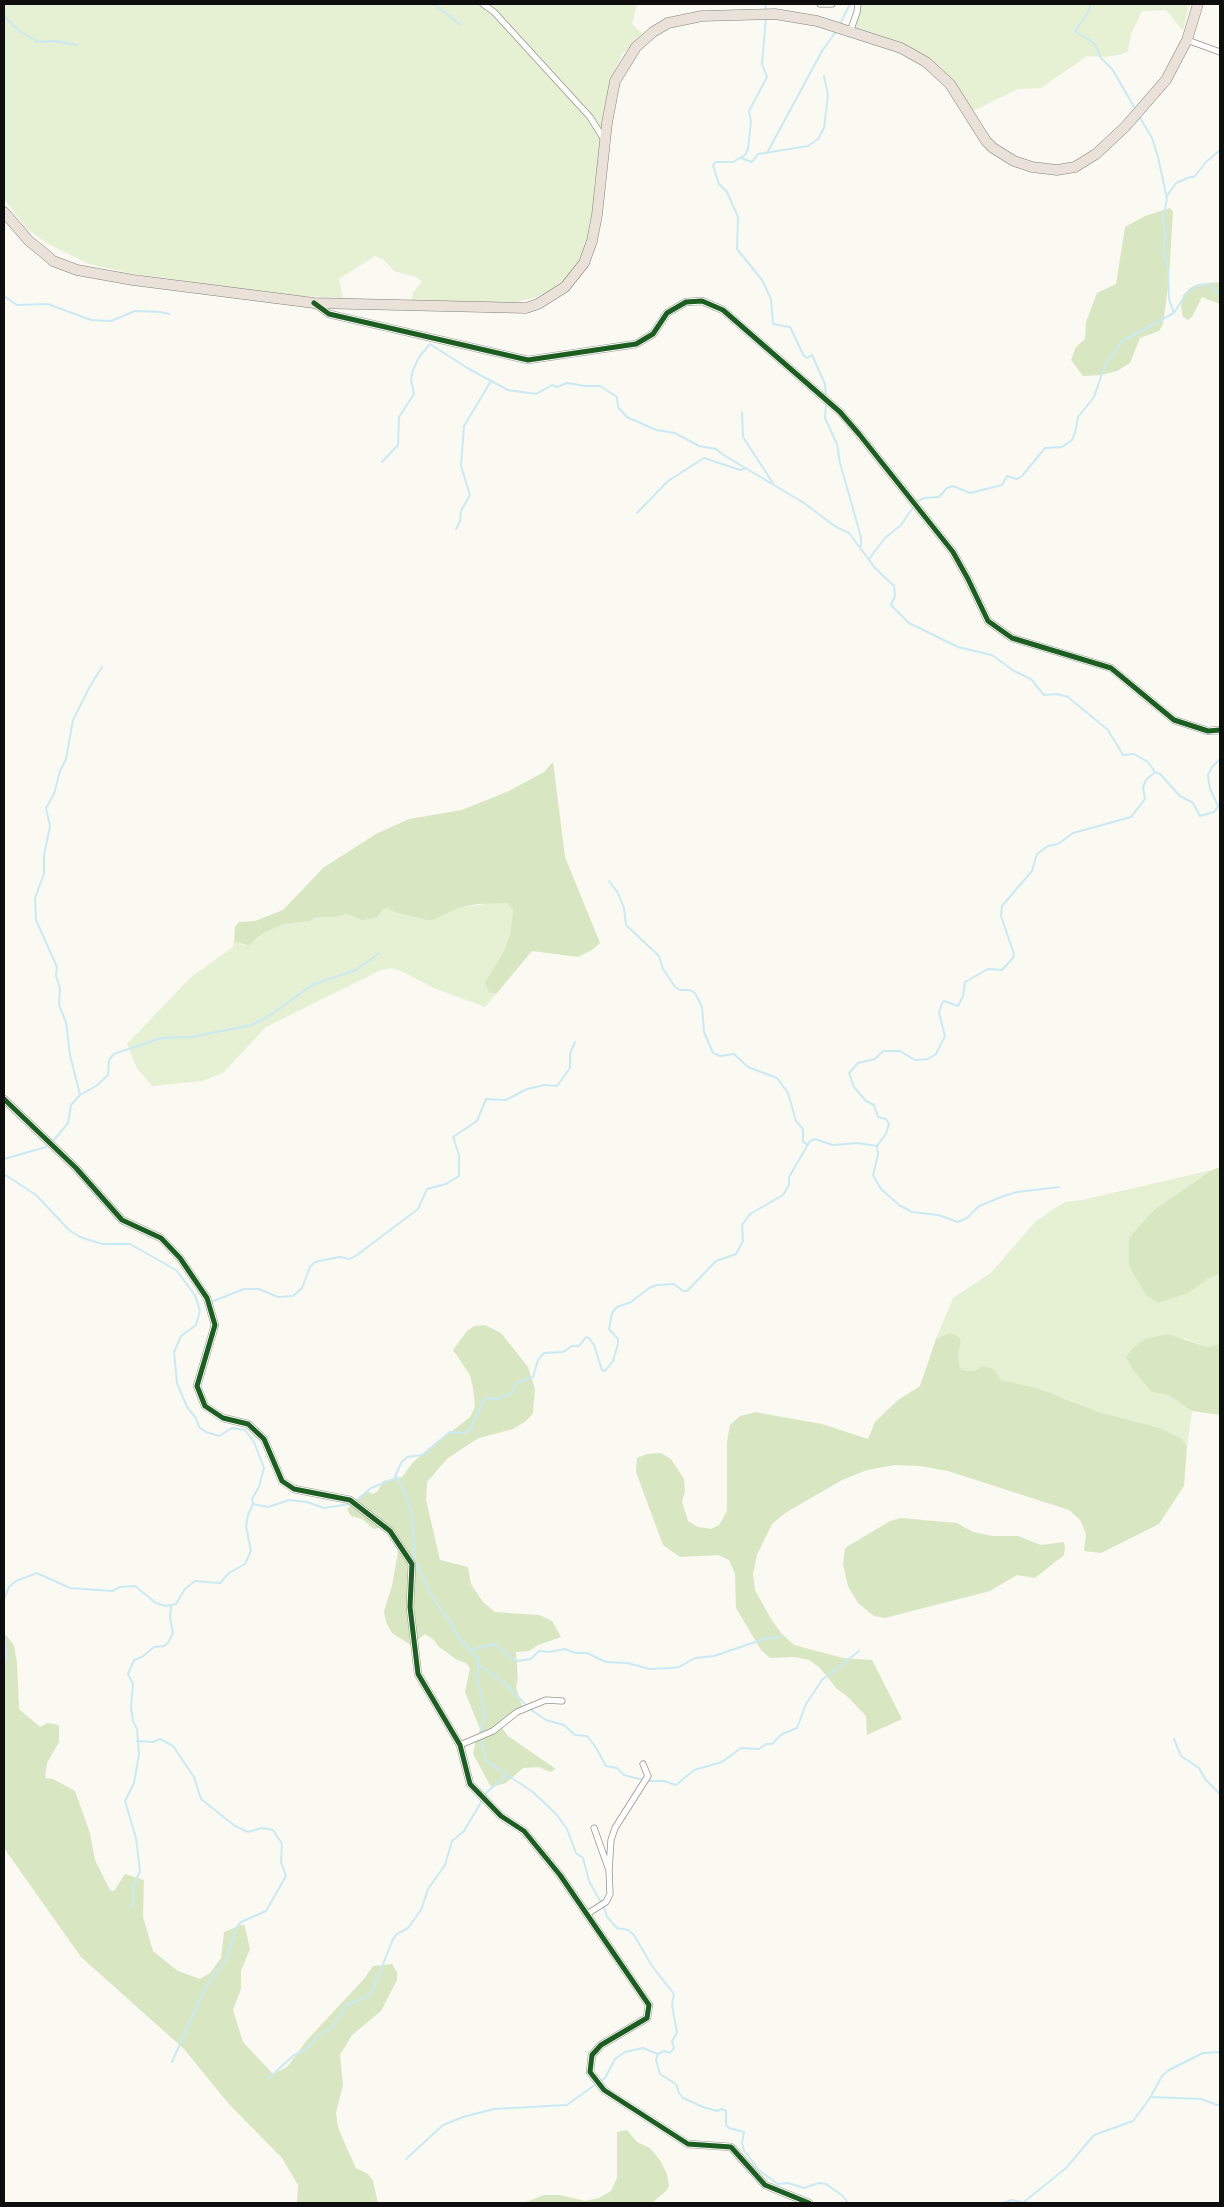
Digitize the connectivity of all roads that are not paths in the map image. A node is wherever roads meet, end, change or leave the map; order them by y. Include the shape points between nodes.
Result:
1 (483, 4) edge
2 (820, 4) edge
3 (832, 4) edge
4 (858, 4) edge
5 (1198, 4) edge
6 (850, 32) junction
7 (1187, 40) junction
8 (1220, 52) edge
9 (605, 141) junction
10 (4, 212) edge
11 (314, 303) junction
12 (1220, 730) edge
13 (4, 1099) edge
14 (562, 1701) dead end
15 (460, 1745) junction
16 (643, 1764) dead end
17 (594, 1828) dead end
18 (609, 1870) junction
19 (587, 1914) junction
20 (794, 2200) edge
21 (809, 2203) edge

1 - 9 street via 590,116
2 - 3 street
4 - 6 street
5 - 7 highway
6 - 7 highway via 901,48 926,62 957,93 993,148 1014,161 1042,170 1075,167 1105,146 1166,80
6 - 9 highway via 817,21 776,14 702,16 668,23 636,47 620,70 612,95
7 - 8 street
9 - 11 highway via 598,215 588,252 580,270 565,287 538,304 514,309
10 - 11 highway via 44,254 77,270
11 - 12 street via 329,314 528,360 636,344 654,334 667,313 686,302 702,300 723,310 840,412 953,552 988,622 1012,638 1111,668 1174,720 1208,731
13 - 15 street via 76,1168 122,1220 161,1238 180,1258 207,1298 215,1325 197,1386 206,1406 223,1418 248,1424 264,1439 282,1481 294,1489 350,1500 390,1531 412,1564 410,1607 418,1674
14 - 15 street via 546,1700 517,1712 493,1731
15 - 19 street via 470,1784 500,1816 524,1830
16 - 18 street via 648,1776 615,1828
17 - 18 street
18 - 19 street via 610,1894 606,1902
19 - 20 street via 649,2005 647,2018 601,2045 592,2055 590,2072 604,2090 688,2144 732,2147 765,2186
20 - 21 street

